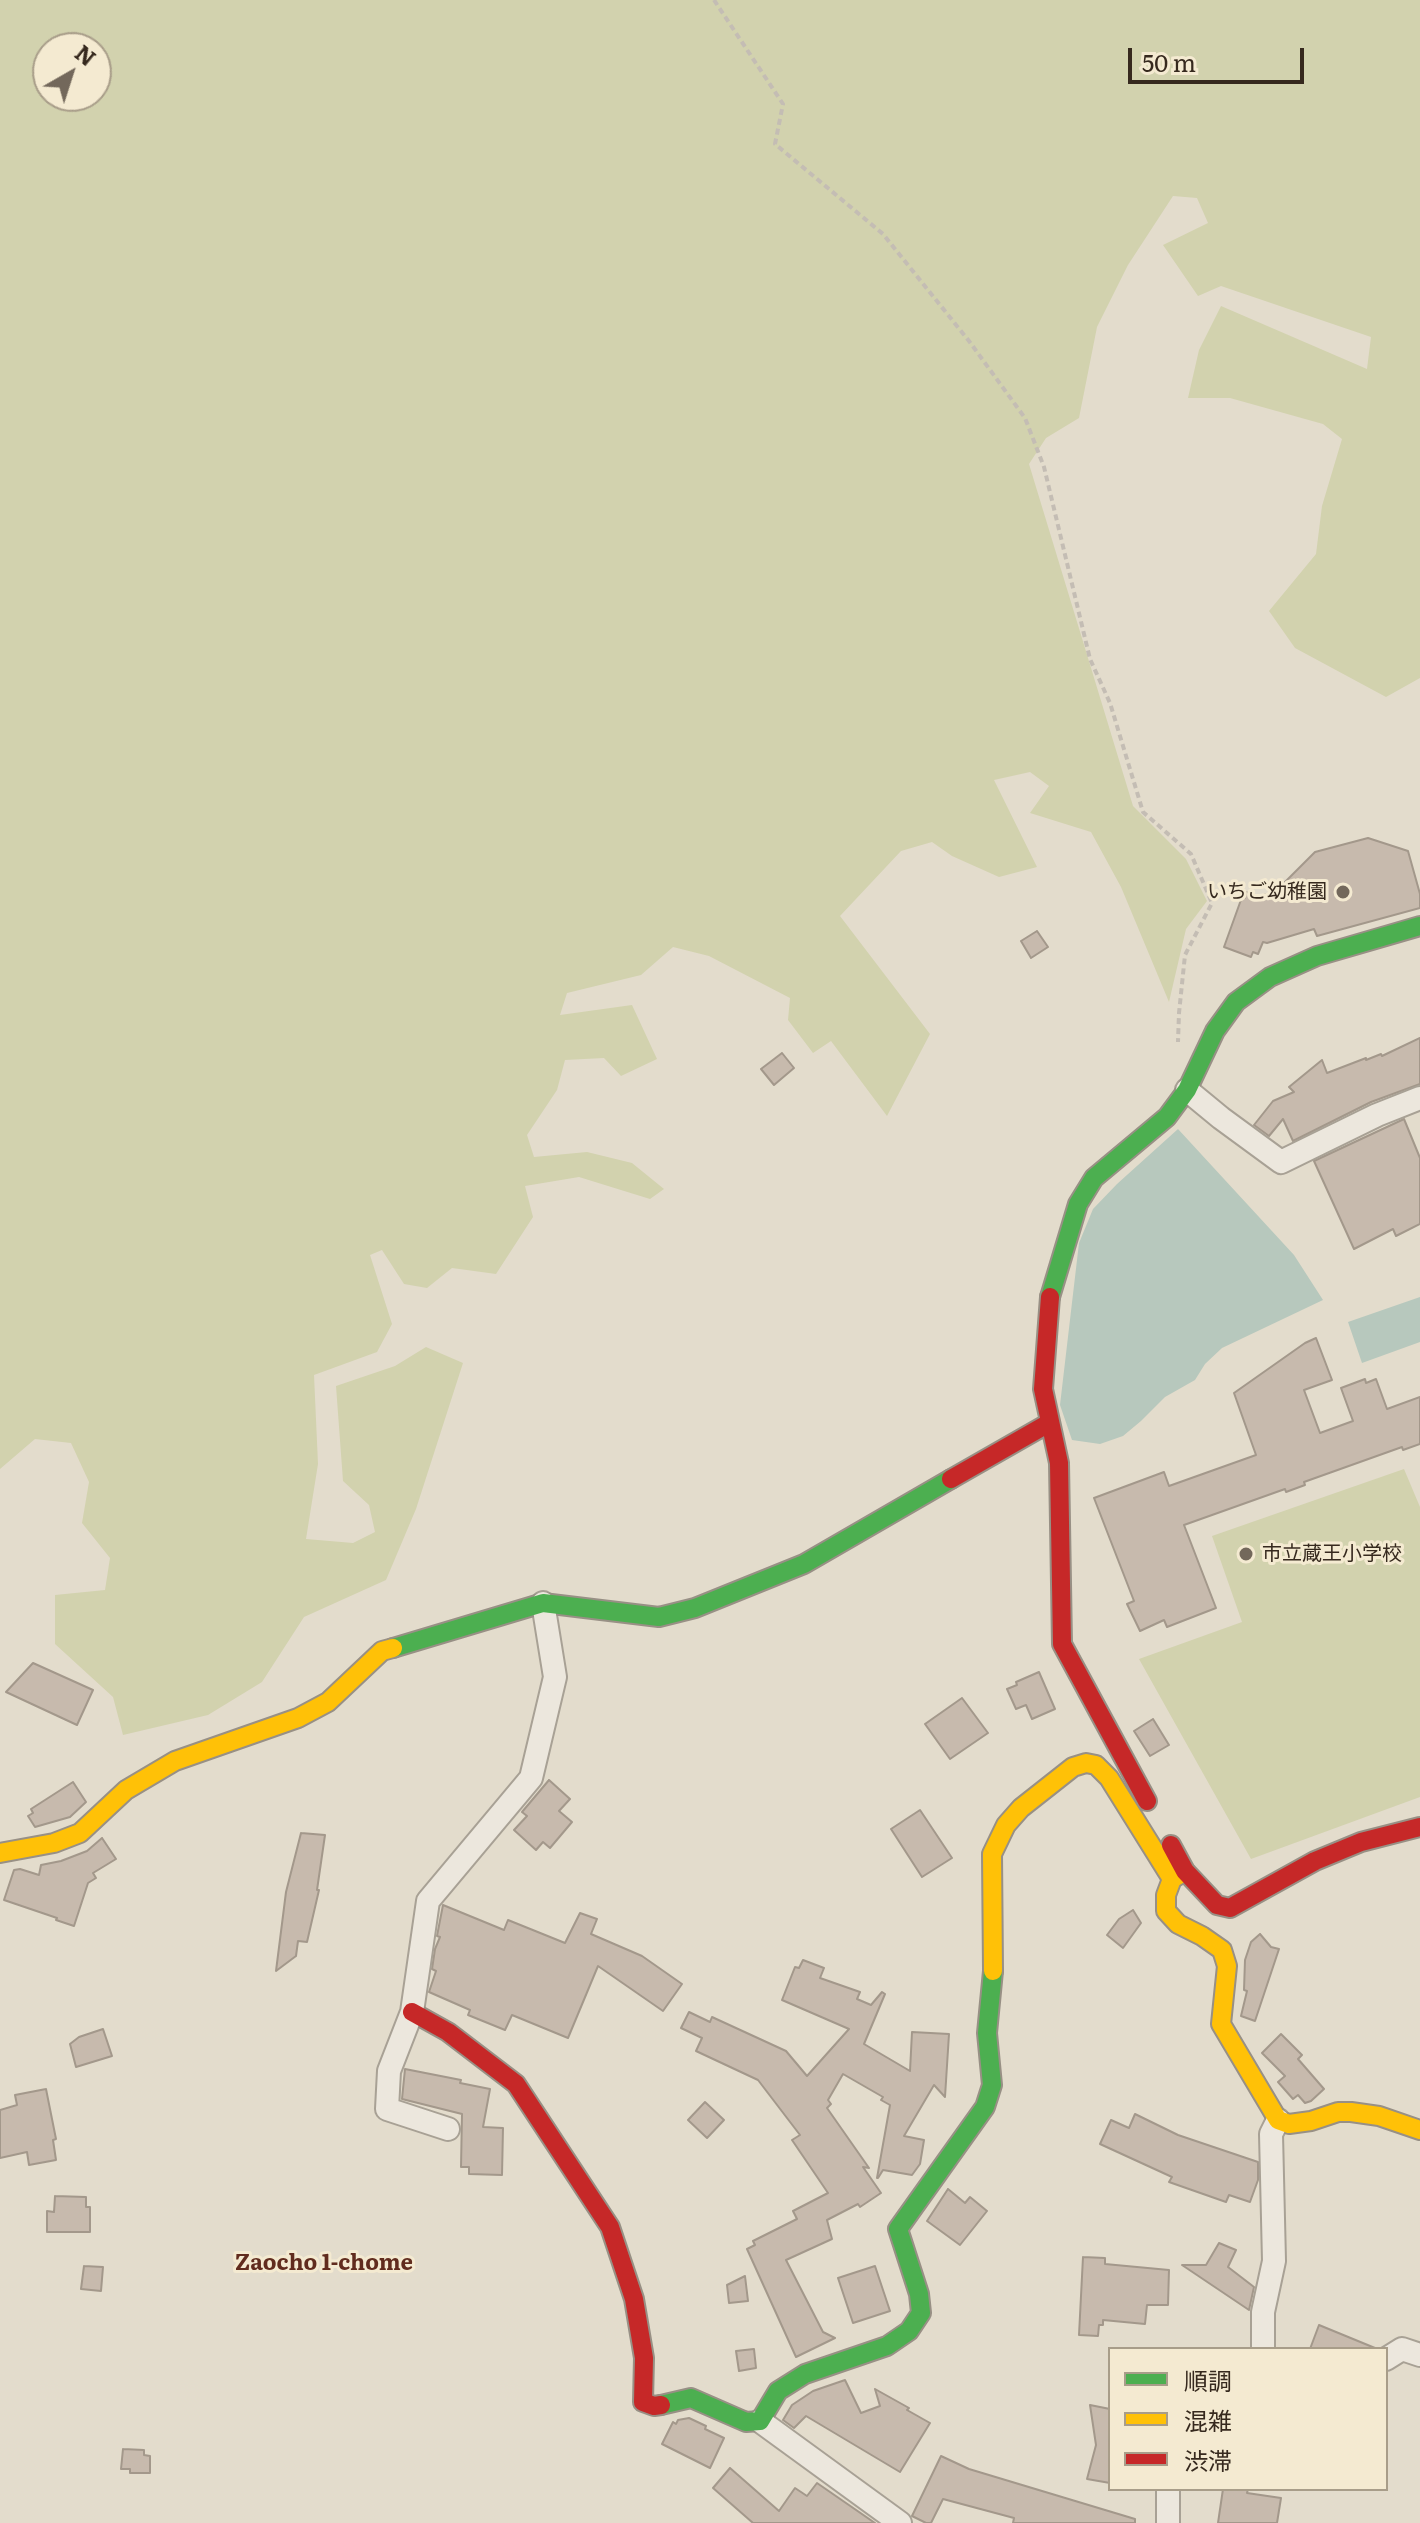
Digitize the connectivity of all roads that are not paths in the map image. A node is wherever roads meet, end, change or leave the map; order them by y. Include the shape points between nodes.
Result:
1 (1420, 926) edge
2 (1187, 1090) junction
3 (1418, 1106) edge
4 (1049, 1423) junction
5 (543, 1603) junction
6 (1420, 1827) edge
7 (0, 1853) edge
8 (1179, 1875) junction
9 (412, 2012) junction
10 (1278, 2120) junction
11 (448, 2129) dead end
12 (1420, 2130) edge
13 (1263, 2347) edge
14 (1420, 2355) edge
15 (1388, 2358) edge
16 (760, 2421) junction
17 (1168, 2491) edge
18 (900, 2523) edge
19 (1168, 2523) edge

1 - 2 street via 1317,956 1270,977 1236,1002 1215,1031
2 - 3 street via 1281,1162
2 - 4 street via 1167,1117 1094,1178 1078,1204 1049,1301 1043,1389
4 - 5 street via 804,1564 695,1608 659,1617
4 - 8 street via 1059,1463 1062,1644 1159,1823
5 - 7 street via 382,1651 328,1702 298,1718 175,1761 126,1790 80,1833
5 - 9 street via 555,1677 531,1778 428,1901
6 - 8 street via 1315,1861 1230,1908 1217,1905
8 - 10 street via 1166,1895 1166,1911 1222,1950 1227,1966 1221,2024
8 - 16 street via 1096,1765 1073,1767 1006,1825 992,1854 994,1956 987,2033 992,2085 985,2107 898,2229 921,2313 909,2331 887,2346 805,2374 778,2391
9 - 11 street via 389,2071 387,2109
9 - 16 street via 448,2032 516,2084 610,2227 634,2299 644,2358 643,2402 654,2406 691,2398 746,2422
10 - 12 street via 1289,2124 1351,2112
10 - 13 street via 1271,2134 1274,2261 1263,2312
14 - 15 street via 1402,2349
16 - 18 street
17 - 19 street

